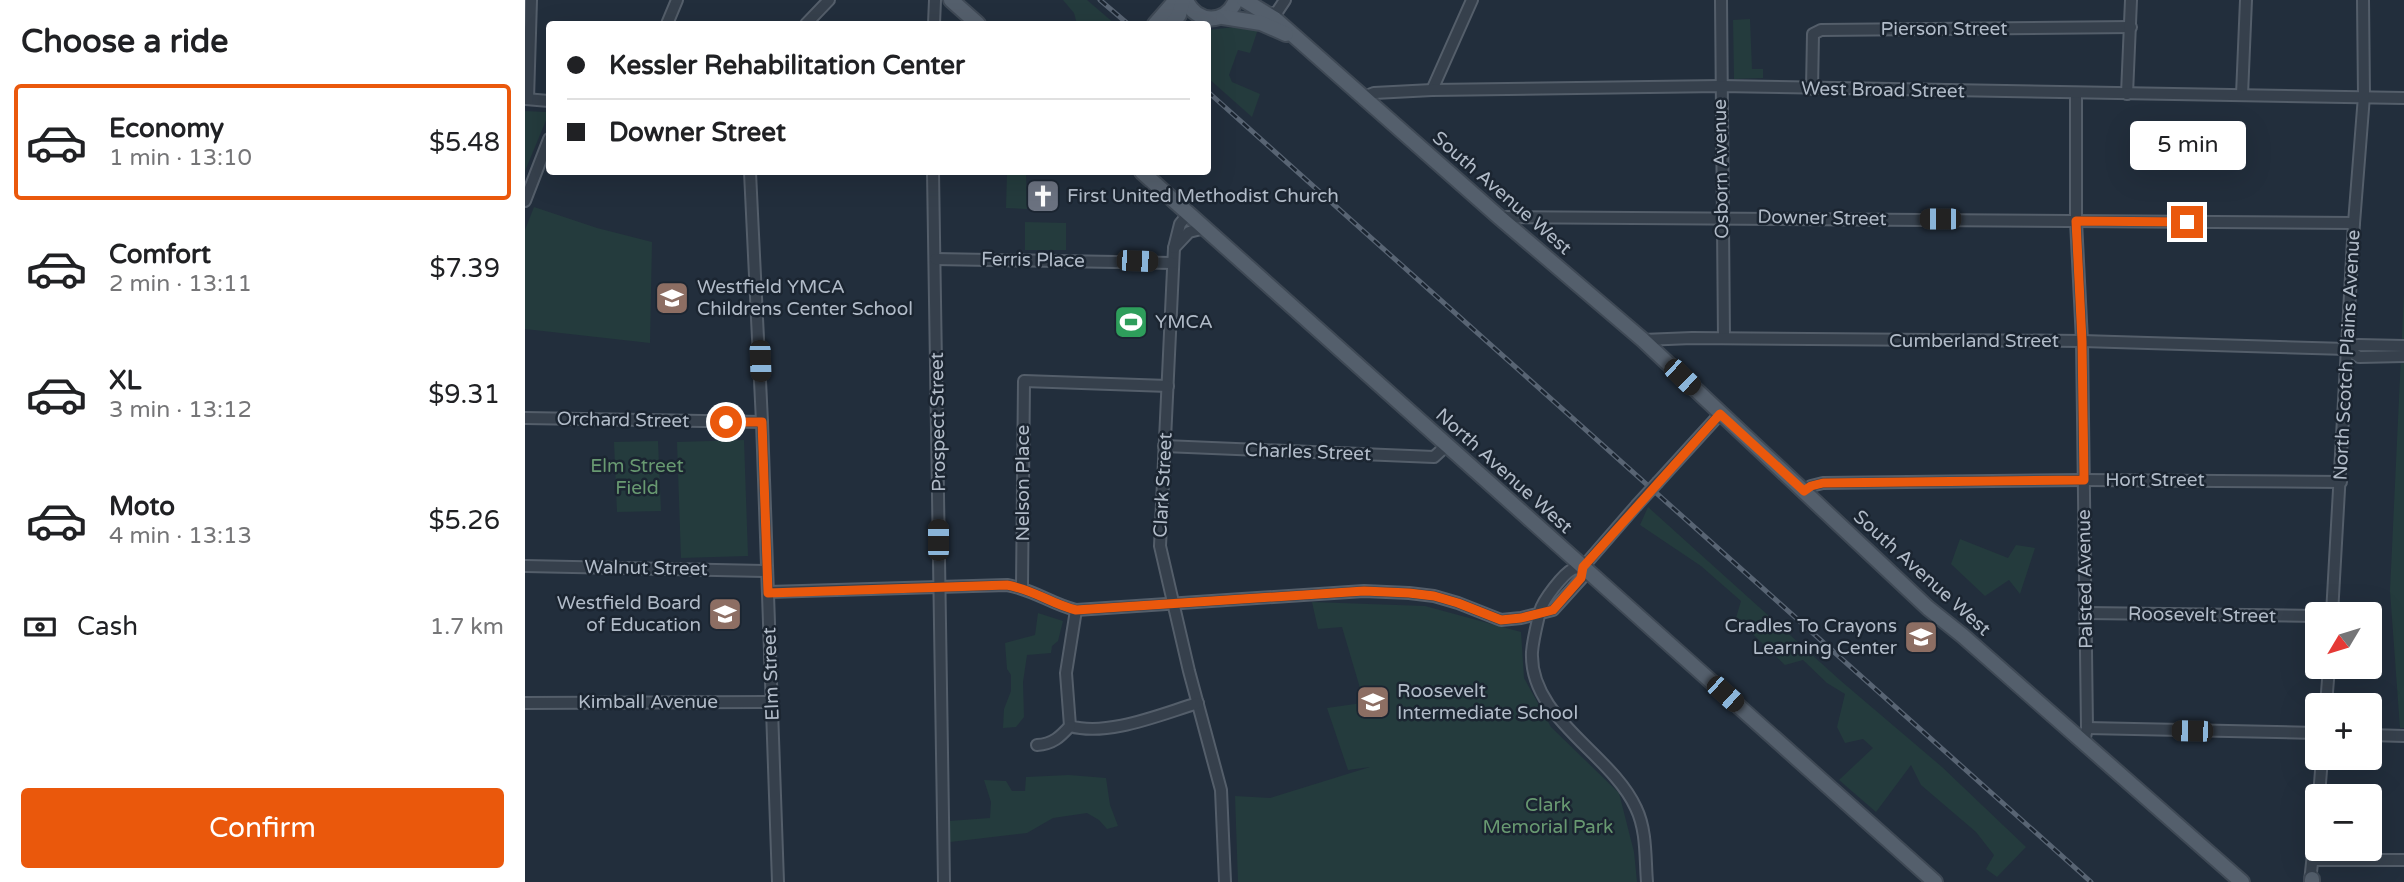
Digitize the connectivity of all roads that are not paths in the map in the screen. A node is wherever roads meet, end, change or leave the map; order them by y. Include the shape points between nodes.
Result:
1 (531, 0) edge
2 (677, 0) edge
3 (827, 0) edge
4 (935, 0) edge
5 (951, 0) edge
6 (1175, 0) edge
7 (1184, 0) edge
8 (1236, 0) edge
9 (1244, 0) edge
10 (1285, 0) edge
11 (1472, 0) edge
12 (1721, 0) edge
13 (2131, 0) edge
14 (2246, 0) edge
15 (2363, 0) edge
16 (1269, 14) junction
17 (1218, 18) junction
18 (668, 21) edge
19 (809, 21) edge
20 (934, 21) edge
21 (975, 21) edge
22 (1158, 21) edge
23 (1174, 21) edge
24 (1207, 21) edge
25 (2131, 27) junction
26 (1297, 39) junction
27 (1720, 86) junction
28 (1812, 89) junction
29 (1432, 90) junction
30 (2076, 94) junction
31 (2127, 94) junction
32 (2242, 95) junction
33 (2364, 96) junction
34 (1364, 97) junction
35 (2404, 98) edge
36 (526, 99) edge
37 (546, 101) edge
38 (546, 147) edge
39 (750, 175) edge
40 (933, 175) edge
41 (1147, 175) edge
42 (525, 201) edge
43 (1189, 214) junction
44 (1499, 217) junction
45 (1722, 218) junction
46 (2076, 221) junction
47 (2354, 223) junction
48 (1205, 228) junction
49 (1174, 248) junction
50 (935, 259) junction
51 (1173, 263) junction
52 (1724, 338) junction
53 (1643, 340) junction
54 (2082, 341) junction
55 (2404, 346) edge
56 (2347, 349) junction
57 (2404, 356) edge
58 (1168, 386) junction
59 (1720, 414) junction
60 (525, 418) edge
61 (762, 422) junction
62 (1447, 445) junction
63 (1164, 446) junction
64 (2084, 480) junction
65 (2341, 482) junction
66 (1804, 491) junction
67 (525, 566) edge
68 (1583, 567) junction
69 (767, 571) junction
70 (1022, 587) junction
71 (938, 588) junction
72 (768, 593) junction
73 (1173, 602) junction
74 (2333, 602) edge
75 (1076, 610) junction
76 (2086, 613) junction
77 (1539, 614) junction
78 (2305, 616) edge
79 (772, 702) junction
80 (525, 703) edge
81 (1198, 703) junction
82 (1070, 726) junction
83 (2305, 733) edge
84 (2085, 735) junction
85 (2382, 735) edge
86 (2404, 736) edge
87 (1037, 745) dead end
88 (2382, 860) edge
89 (2404, 860) edge
90 (2313, 861) edge
91 (2311, 881) edge
92 (778, 882) edge
93 (944, 882) edge
94 (1225, 882) edge
95 (1647, 882) edge
96 (1934, 882) edge
97 (2242, 882) edge

1 - 36 street
2 - 18 street
3 - 19 street
4 - 20 street
5 - 21 main road
6 - 22 main road
7 - 17 main road via 1195,13
7 - 23 main road
8 - 17 main road via 1233,8
9 - 16 main road, South Avenue West
10 - 16 street via 1277,12
11 - 29 street
12 - 27 street, Osborn Avenue
13 - 25 street
14 - 32 street
15 - 33 street, North Scotch Plains Avenue
16 - 26 main road, South Avenue West
17 - 24 main road
17 - 26 main road, South Avenue West via 1261,23
25 - 28 street, Pierson Street via 1821,30 1813,34
25 - 31 street
26 - 34 main road, South Avenue West
27 - 28 street, West Broad Street
27 - 29 street, West Broad Street
27 - 45 street, Osborn Avenue
28 - 30 street, West Broad Street
29 - 34 street, West Broad Street
30 - 31 street, West Broad Street
30 - 46 street, Palsted Avenue
31 - 32 street, West Broad Street
32 - 33 street, West Broad Street
33 - 35 street, West Broad Street
33 - 47 street, North Scotch Plains Avenue
34 - 44 main road, South Avenue West
36 - 37 street
38 - 42 street
39 - 61 street, Elm Street
40 - 50 street, Prospect Street
41 - 43 main road, North Avenue West
43 - 48 main road, North Avenue West
43 - 49 street, Clark Street via 1180,224
44 - 45 street, Downer Street
44 - 53 main road, South Avenue West
45 - 46 street, Downer Street
45 - 52 street, Osborn Avenue
46 - 47 street, Downer Street
46 - 54 street, Palsted Avenue
47 - 56 street, North Scotch Plains Avenue
48 - 49 street via 1189,232
48 - 62 main road, North Avenue West
49 - 51 street, Clark Street
50 - 51 street, Ferris Place
50 - 71 street, Prospect Street
51 - 58 street, Clark Street
52 - 53 street, Cumberland Street
52 - 54 street, Cumberland Street
53 - 59 main road, South Avenue West
54 - 56 street, Cumberland Street
54 - 64 street, Palsted Avenue
55 - 56 street, Cumberland Street
56 - 57 street, Cumberland Street via 2359,357
56 - 65 street, North Scotch Plains Avenue
58 - 63 street, Clark Street
58 - 70 street, Nelson Place via 1024,381
59 - 66 main road, South Avenue West
59 - 68 street, bridge
60 - 61 street, Orchard Street
61 - 69 street, Elm Street
62 - 63 street, Charles Street via 1434,457
62 - 68 main road, North Avenue West
63 - 73 street, Clark Street via 1160,547
64 - 65 street, Hort Street
64 - 66 street, Hort Street via 1823,483
64 - 76 street, Palsted Avenue
65 - 74 street, North Scotch Plains Avenue
66 - 84 main road, South Avenue West via 1928,608
67 - 69 street, Walnut Street
68 - 77 street via 1572,569 1543,602
68 - 96 main road, North Avenue West
69 - 72 street, Elm Street
70 - 71 street
70 - 75 street
71 - 72 street
71 - 93 street, Prospect Street
72 - 79 street, Elm Street
73 - 75 street
73 - 77 street via 1364,591 1434,596 1501,620
73 - 81 street, Clark Street
75 - 82 street via 1066,673
76 - 78 street, Roosevelt Street
76 - 84 street, Palsted Avenue
77 - 95 street via 1532,653 1538,688 1552,711 1623,785 1644,835
79 - 80 street, Kimball Avenue
79 - 92 street, Elm Street
81 - 82 street via 1123,725
81 - 94 street, Clark Street via 1221,790
82 - 87 street via 1058,739
83 - 84 street
84 - 97 main road, South Avenue West
85 - 86 street
88 - 89 street
90 - 91 street

